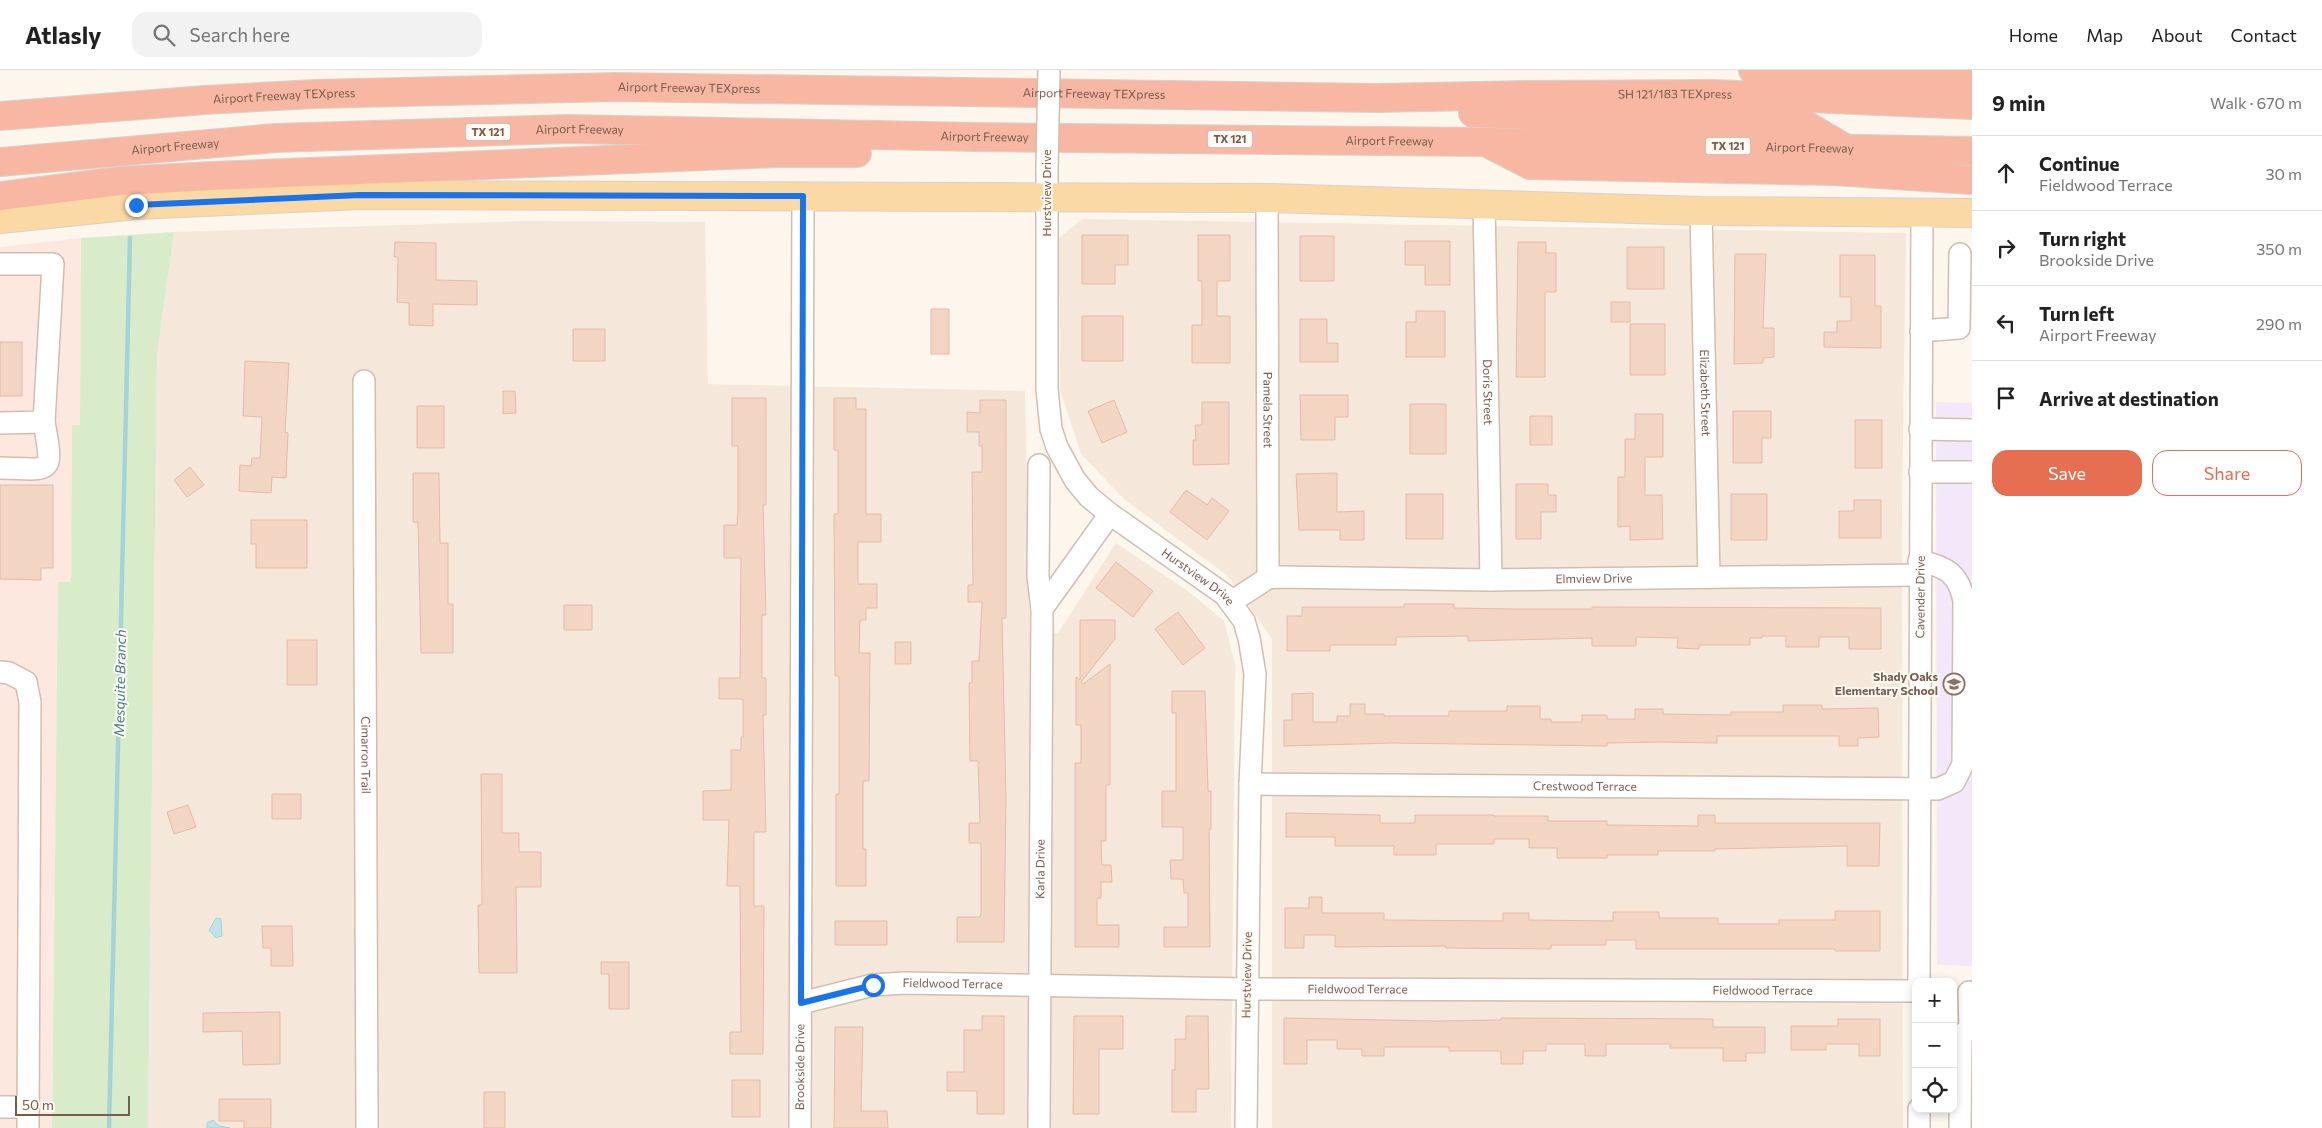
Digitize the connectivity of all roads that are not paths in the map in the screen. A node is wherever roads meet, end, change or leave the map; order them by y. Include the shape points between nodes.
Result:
1 (1049, 70) edge
2 (1753, 70) edge
3 (1972, 79) edge
4 (1378, 98) junction
5 (1972, 105) edge
6 (0, 116) edge
7 (976, 137) junction
8 (1484, 142) junction
9 (1844, 148) junction
10 (1972, 151) edge
11 (0, 162) edge
12 (1972, 180) edge
13 (0, 196) edge
14 (803, 196) junction
15 (1047, 198) junction
16 (1266, 198) junction
17 (1484, 203) junction
18 (1701, 211) junction
19 (1922, 213) junction
20 (1972, 213) edge
21 (0, 219) edge
22 (1960, 254) dead end
23 (0, 264) edge
24 (1921, 331) junction
25 (364, 381) dead end
26 (44, 422) junction
27 (0, 423) edge
28 (1920, 429) junction
29 (1972, 430) edge
30 (1039, 465) dead end
31 (0, 468) edge
32 (1920, 472) junction
33 (1972, 472) edge
34 (1110, 514) junction
35 (1919, 568) junction
36 (1709, 576) junction
37 (1268, 578) junction
38 (1491, 580) junction
39 (1231, 602) junction
40 (1042, 609) junction
41 (0, 672) edge
42 (1250, 784) junction
43 (1920, 788) junction
44 (1919, 978) edge
45 (1040, 985) junction
46 (1247, 989) junction
47 (1912, 991) edge
48 (1965, 992) edge
49 (801, 1003) junction
50 (1971, 1029) edge
51 (0, 1107) edge
52 (1919, 1113) edge
53 (28, 1118) edge
54 (367, 1128) edge
55 (800, 1128) edge
56 (1039, 1128) edge
57 (1246, 1128) edge
58 (1919, 1128) edge
59 (1960, 1128) edge

1 - 15 street, Hurstview Drive, bridge
2 - 3 highway
4 - 5 highway, SH 121/183 TEXpress via 1713,94
4 - 6 highway, Airport Freeway TEXpress via 616,87 315,94
4 - 9 highway via 1413,110 1804,124
7 - 8 highway, Airport Freeway / TX 121
7 - 11 highway, Airport Freeway / TX 121 via 568,129 276,138
7 - 13 highway via 926,153 779,153 231,175 120,181
8 - 9 highway, Airport Freeway / TX 121
8 - 12 highway via 1530,164 1834,171
9 - 10 highway, Airport Freeway / TX 121
14 - 15 main road
14 - 21 main road via 360,195 136,205
14 - 49 street, Brookside Drive
15 - 16 main road
15 - 34 street, Hurstview Drive via 1047,389 1051,429 1075,480
16 - 17 main road
16 - 37 street, Pamela Street
17 - 18 main road
17 - 38 street, Doris Street
18 - 19 main road
18 - 36 street, Elizabeth Street
19 - 20 main road
19 - 24 street, Cavender Drive
22 - 24 street via 1959,328
23 - 26 street via 53,264
24 - 28 street, Cavender Drive
25 - 54 street, Cimarron Trail
26 - 27 street
26 - 31 street via 50,463 37,469
28 - 29 street
28 - 32 street, Cavender Drive
30 - 40 street, Karla Drive via 1038,576
32 - 33 street
32 - 35 street, Cavender Drive
34 - 39 street, Hurstview Drive
34 - 40 street
35 - 36 street, Elmview Drive
35 - 43 street, Cavender Drive
35 - 43 street, Crestwood Terrace via 1950,572 1961,585 1964,601 1963,764 1954,782 1938,789
36 - 38 street, Elmview Drive
37 - 38 street, Elmview Drive
37 - 39 street
39 - 42 street, Hurstview Drive via 1246,629 1255,674
40 - 45 street, Karla Drive
41 - 53 street via 26,682 30,702
42 - 43 street, Crestwood Terrace
42 - 46 street, Hurstview Drive
43 - 44 street, Cavender Drive
45 - 46 street, Fieldwood Terrace
45 - 49 street, Fieldwood Terrace via 873,985
45 - 56 street, Karla Drive
46 - 47 street, Fieldwood Terrace
46 - 57 street, Hurstview Drive
48 - 50 street
49 - 55 street, Brookside Drive
50 - 59 street via 1961,1035
51 - 53 street
52 - 58 street

